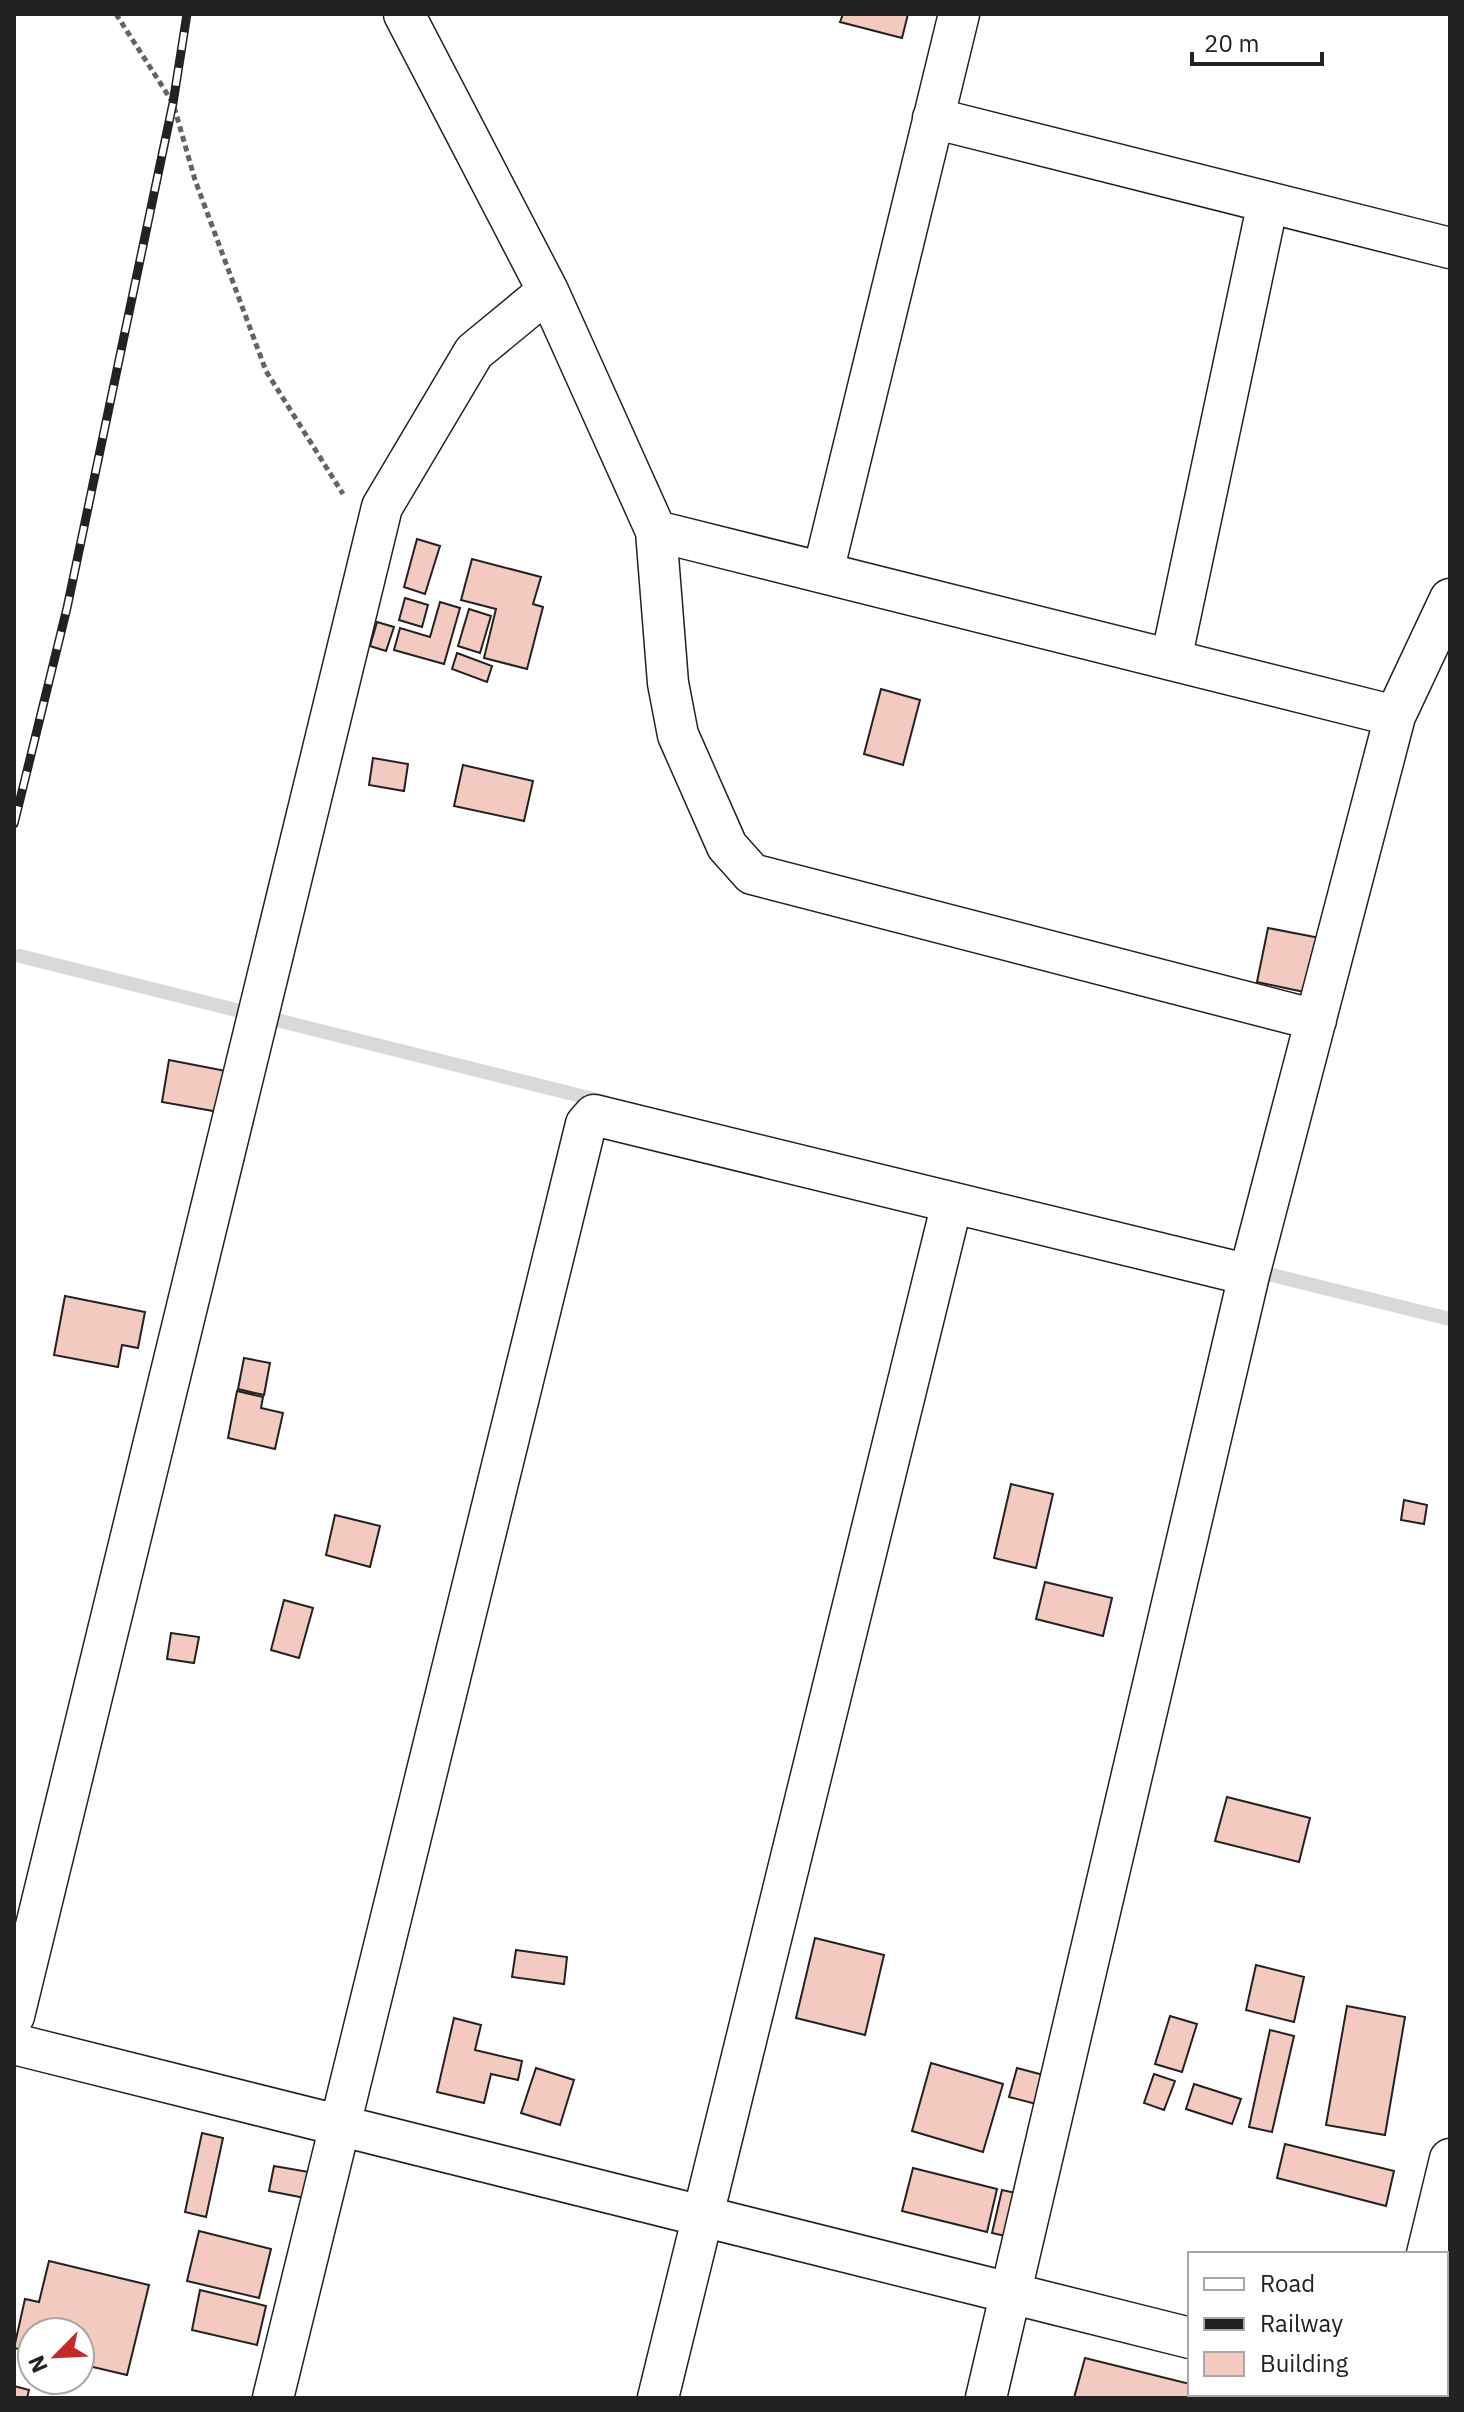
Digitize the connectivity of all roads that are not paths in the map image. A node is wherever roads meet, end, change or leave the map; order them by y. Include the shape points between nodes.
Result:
1 (404, 14) edge
2 (959, 14) edge
3 (933, 118) junction
4 (1268, 202) junction
5 (1450, 248) edge
6 (548, 291) junction
7 (656, 531) junction
8 (823, 572) junction
9 (1450, 599) edge
10 (1171, 660) junction
11 (1395, 716) junction
12 (1316, 1020) junction
13 (952, 1203) junction
14 (1249, 1275) junction
15 (14, 2016) edge
16 (14, 2044) edge
17 (340, 2126) junction
18 (1450, 2159) edge
19 (702, 2217) junction
20 (1427, 2252) edge
21 (1011, 2294) junction
22 (1188, 2338) edge
23 (273, 2398) edge
24 (658, 2398) edge
25 (986, 2398) edge

1 - 6 street
2 - 3 street
3 - 4 street
3 - 8 street
4 - 5 street
4 - 10 street
6 - 7 street
6 - 15 street via 474,352 382,507
7 - 8 street
7 - 12 street via 668,683 678,735 727,846 752,874
8 - 10 street
9 - 11 street
10 - 11 street
11 - 12 street
12 - 14 street
13 - 14 street
13 - 17 street via 594,1115 586,1124
13 - 19 street
14 - 21 street
16 - 17 street
17 - 19 street
17 - 23 street
18 - 20 street
19 - 21 street
19 - 24 street
21 - 22 street
21 - 25 street

